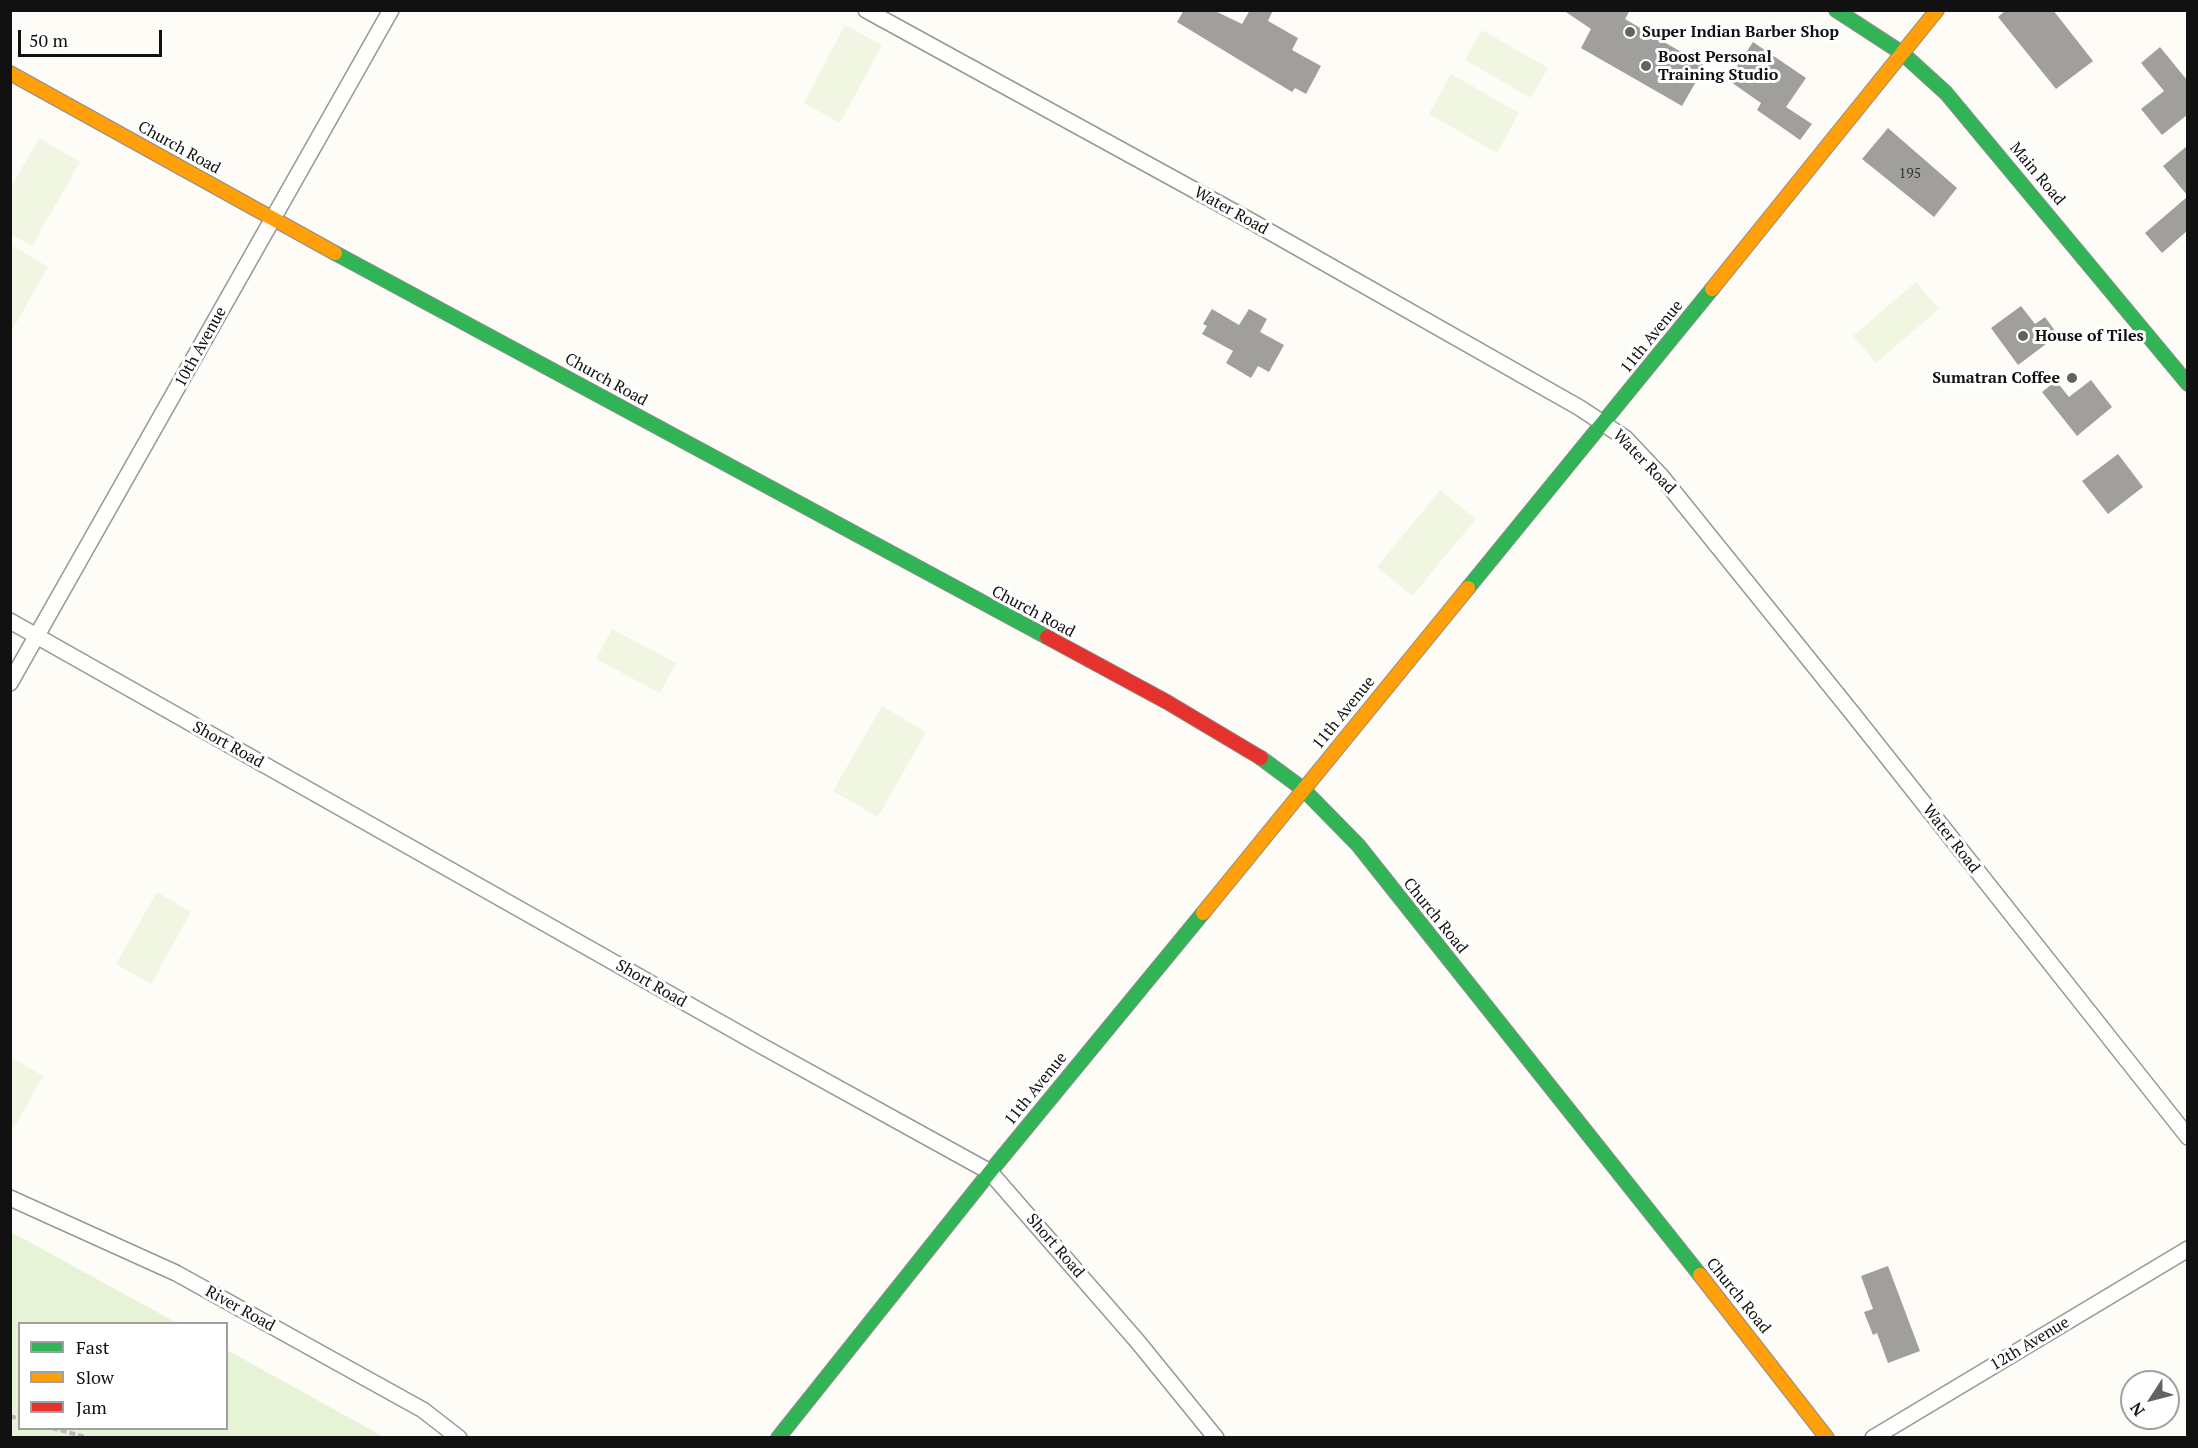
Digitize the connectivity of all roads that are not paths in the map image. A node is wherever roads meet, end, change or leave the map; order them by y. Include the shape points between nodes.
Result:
1 (392, 10) edge
2 (866, 10) edge
3 (1836, 10) edge
4 (1937, 10) edge
5 (1902, 53) junction
6 (10, 73) edge
7 (273, 219) junction
8 (2187, 384) edge
9 (1604, 423) junction
10 (10, 621) edge
11 (38, 636) junction
12 (10, 683) edge
13 (1303, 789) junction
14 (2187, 1137) edge
15 (990, 1172) junction
16 (10, 1198) edge
17 (2187, 1250) edge
18 (459, 1437) edge
19 (778, 1437) edge
20 (1216, 1437) edge
21 (1827, 1437) edge
22 (1873, 1437) edge

1 - 7 street, 10th Avenue
2 - 9 street, Water Road via 1144,162
3 - 5 street, Main Road
4 - 5 street, 11th Avenue
5 - 8 street, Main Road via 1946,93 2007,163
5 - 9 street, 11th Avenue
6 - 7 street, Church Road
7 - 11 street, 10th Avenue
7 - 13 street, Church Road via 1167,702 1262,759
9 - 13 street, 11th Avenue
9 - 14 street, Water Road via 1626,438 1661,476
10 - 11 street, Short Road
11 - 12 street, 10th Avenue
11 - 15 street, Short Road via 760,1046
13 - 15 street, 11th Avenue
13 - 21 street, Church Road via 1358,845
15 - 19 street, 11th Avenue
15 - 20 street, Short Road
16 - 18 street, River Road via 176,1273 423,1410
17 - 22 street, 12th Avenue

